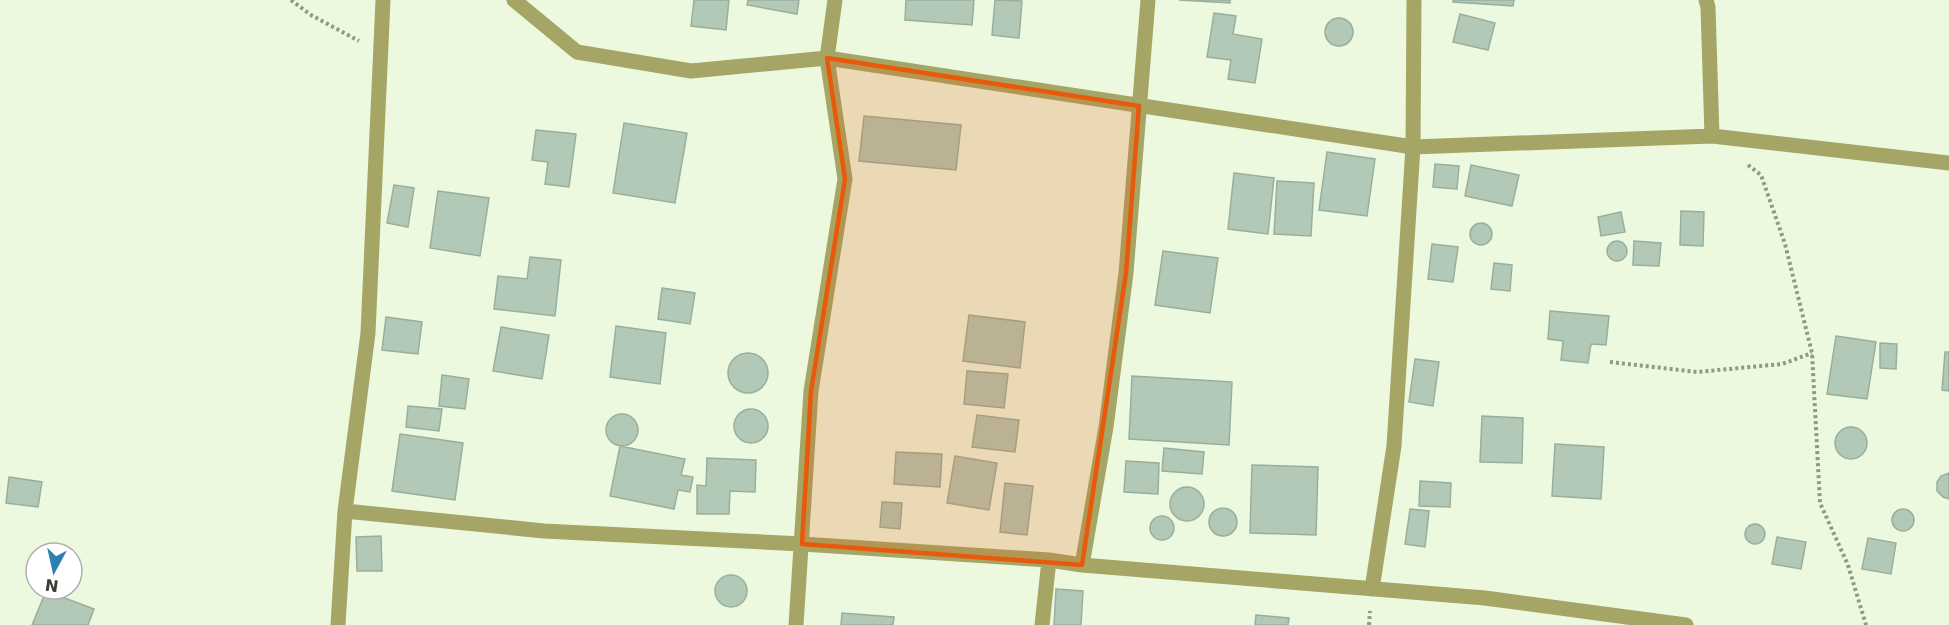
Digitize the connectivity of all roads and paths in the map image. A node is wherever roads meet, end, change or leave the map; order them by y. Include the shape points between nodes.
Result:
1 (291, 0) edge
2 (383, 0) edge
3 (514, 0) edge
4 (835, 0) edge
5 (1148, 0) edge
6 (1414, 0) edge
7 (1706, 0) edge
8 (380, 53) junction
9 (826, 58) junction
10 (1139, 106) junction
11 (1712, 136) junction
12 (1413, 147) junction
13 (1744, 162) dead end
14 (1949, 163) edge
15 (1812, 353) junction
16 (1610, 362) dead end
17 (345, 511) junction
18 (802, 544) junction
19 (1049, 560) junction
20 (1082, 565) junction
21 (1372, 589) junction
22 (338, 625) edge
23 (796, 625) edge
24 (1042, 625) edge
25 (1686, 625) edge
26 (1866, 625) edge

1 - 8 path
2 - 8 street
3 - 9 street via 577,52 691,71
4 - 9 street
5 - 10 street
6 - 12 street
7 - 11 street
8 - 17 street via 368,333
9 - 10 street
9 - 18 street via 845,179 811,392
10 - 12 street
10 - 20 street via 1125,285
11 - 12 street
11 - 14 street
12 - 21 street via 1395,446
13 - 15 path via 1761,175 1782,234
15 - 16 path via 1782,364 1697,372
15 - 26 path via 1820,503 1848,565
17 - 18 street via 544,531
17 - 22 street
18 - 19 street
18 - 23 street
19 - 20 street
19 - 24 street
20 - 21 street
21 - 25 street via 1485,598

